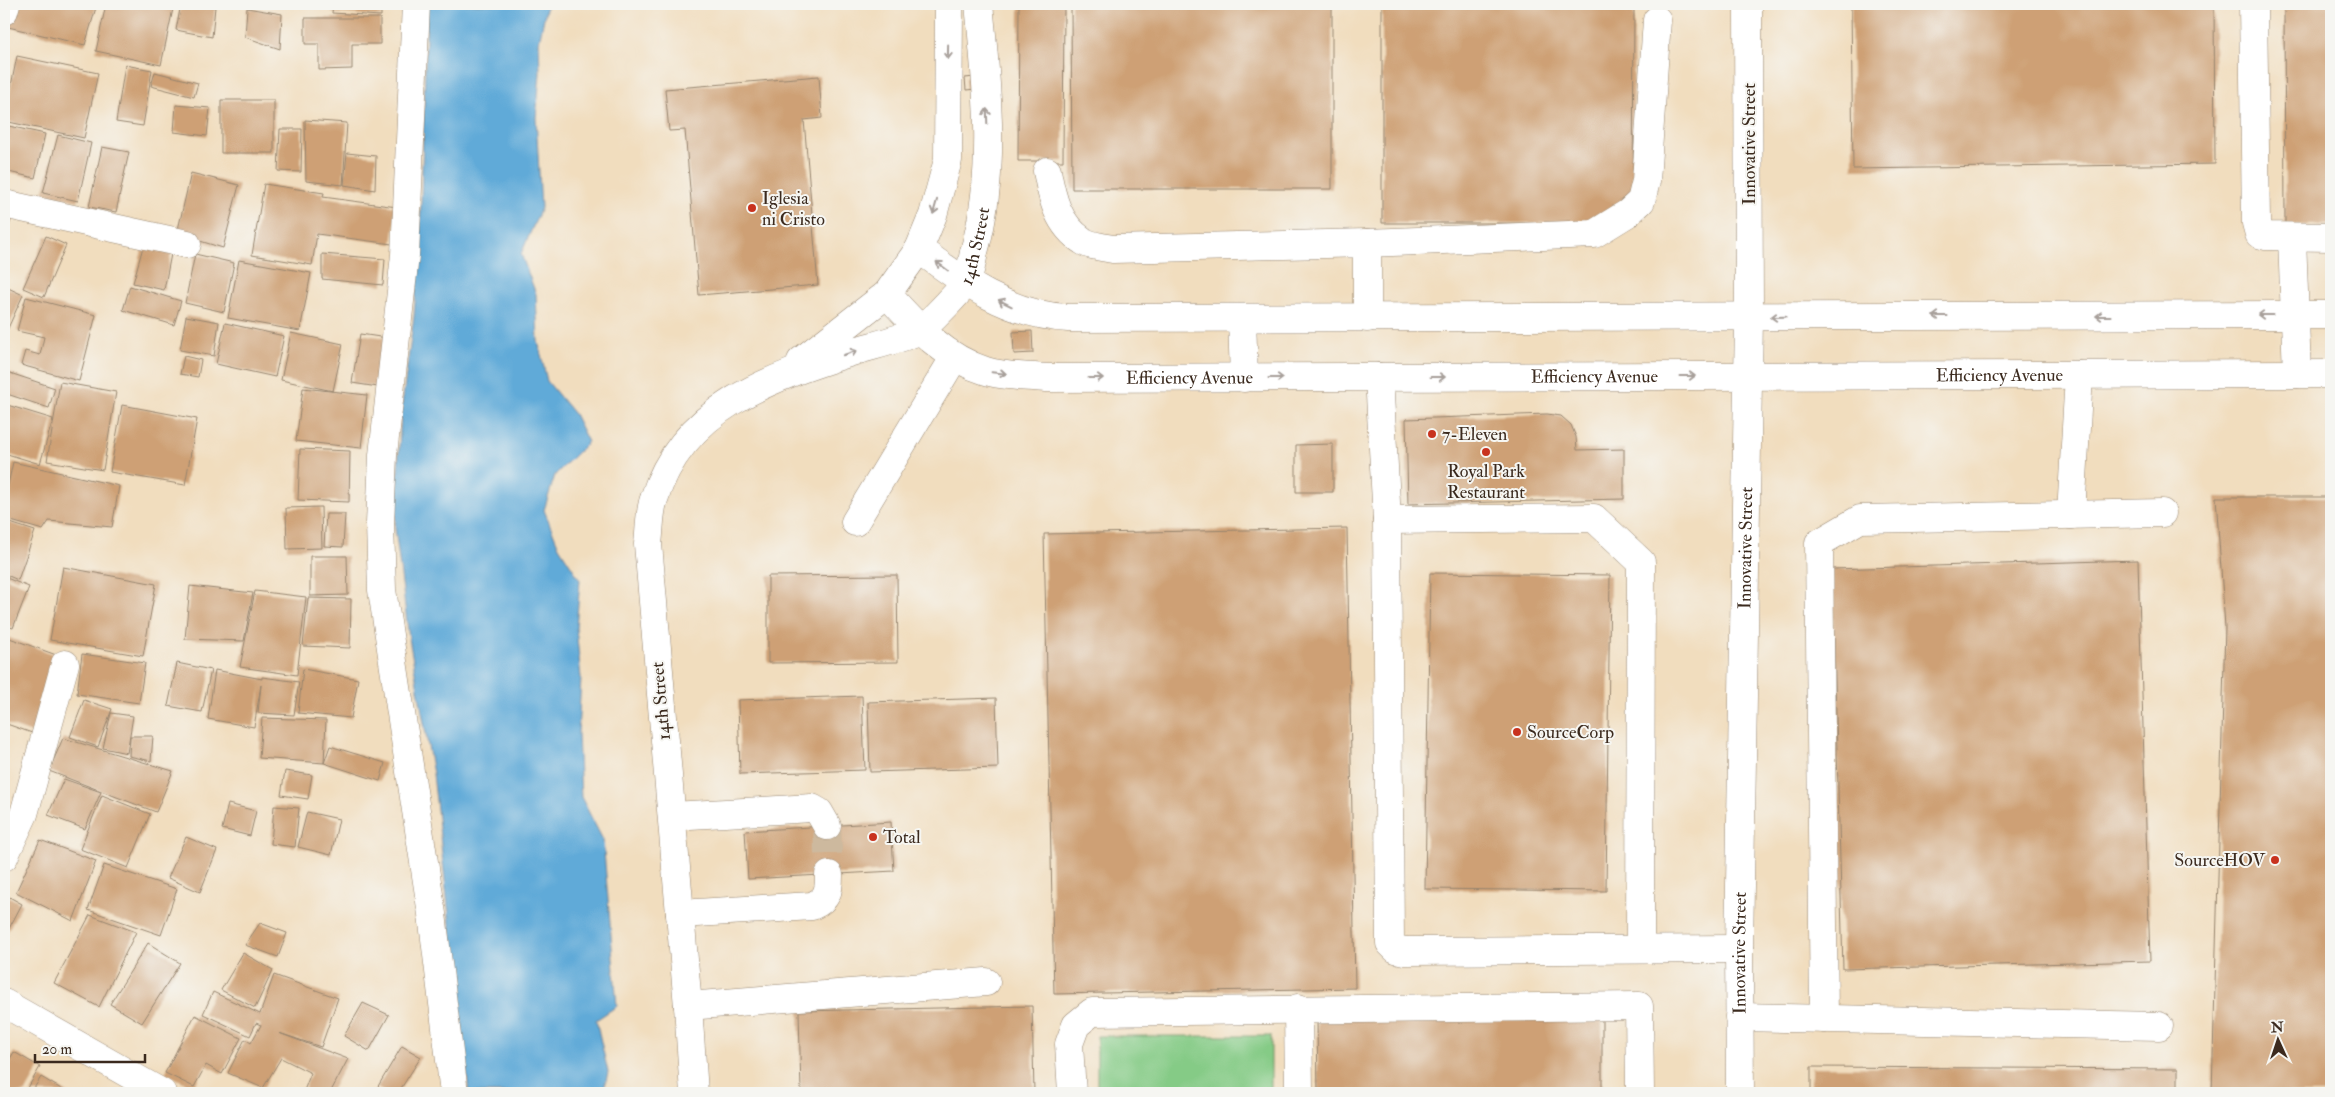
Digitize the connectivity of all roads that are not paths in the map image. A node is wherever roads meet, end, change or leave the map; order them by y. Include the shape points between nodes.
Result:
1 (6, 4) edge
2 (416, 4) edge
3 (949, 4) edge
4 (979, 4) edge
5 (1748, 4) edge
6 (2253, 4) edge
7 (4, 11) edge
8 (1657, 20) dead end
9 (1047, 171) dead end
10 (4, 204) edge
11 (2292, 237) junction
12 (2331, 238) edge
13 (1367, 243) junction
14 (187, 244) dead end
15 (918, 249) junction
16 (965, 284) junction
17 (887, 294) junction
18 (2295, 315) junction
19 (2331, 315) edge
20 (1749, 317) junction
21 (1242, 318) junction
22 (1367, 318) junction
23 (920, 330) junction
24 (954, 358) junction
25 (786, 373) junction
26 (2297, 374) junction
27 (2331, 374) edge
28 (2079, 375) junction
29 (1748, 376) junction
30 (1379, 377) junction
31 (1244, 378) junction
32 (2162, 513) dead end
33 (2071, 515) junction
34 (1387, 520) junction
35 (855, 522) dead end
36 (65, 664) dead end
37 (672, 816) junction
38 (827, 826) tunnel mouth
39 (4, 858) edge
40 (829, 875) tunnel mouth
41 (680, 914) junction
42 (1640, 949) junction
43 (1740, 949) junction
44 (986, 982) dead end
45 (4, 1003) edge
46 (688, 1006) junction
47 (1298, 1008) junction
48 (1739, 1017) junction
49 (1824, 1019) junction
50 (2159, 1026) dead end
51 (162, 1093) edge
52 (454, 1093) edge
53 (694, 1093) edge
54 (1072, 1093) edge
55 (1299, 1093) edge
56 (1640, 1093) edge
57 (1740, 1093) edge

1 - 7 street
2 - 52 street via 405,255 383,455 382,590 432,914
3 -> 15 street, 14th Street via 948,160 933,214
16 -> 4 street, 14th Street via 982,225 989,165
5 - 20 street, Innovative Street
6 - 11 street via 2256,223 2259,234
8 - 13 street via 1646,181 1641,201 1628,213 1594,234
9 - 13 street via 1051,196 1064,225 1084,242 1112,249
10 - 14 street
11 - 12 street
11 - 18 street
13 - 22 street
16 -> 15 street
15 - 17 street, 14th Street
21 -> 16 street via 1046,317 1018,309
16 - 23 street, 14th Street
17 - 23 street, Efficiency Avenue
17 - 25 street, 14th Street
18 - 19 street
18 -> 20 street
18 - 26 street
20 - 22 street
20 - 29 street, Innovative Street
21 - 22 street
21 - 31 street
23 - 24 street, Efficiency Avenue
25 -> 23 street, 14th Street
24 -> 31 street, Efficiency Avenue via 987,372 1047,378
24 - 35 street
25 - 37 street, 14th Street via 742,396 703,422 665,469 653,501 648,544
26 - 27 street, Efficiency Avenue
26 - 28 street, Efficiency Avenue
28 - 29 street, Efficiency Avenue
28 - 33 street
30 -> 29 street, Efficiency Avenue
29 - 43 street, Innovative Street
31 -> 30 street, Efficiency Avenue
30 - 34 street
32 - 33 street
33 - 49 street via 1860,519 1819,543
34 - 42 street via 1594,518 1641,562
34 - 42 street via 1390,943 1405,951
36 - 39 street via 24,814
37 - 38 street via 812,808 820,812
37 - 41 street, 14th Street
40 - 41 street via 828,893 823,901 812,906
41 - 46 street, 14th Street
42 - 43 street
43 - 48 street, Innovative Street
44 - 46 street
45 - 51 street
46 - 53 street, 14th Street
47 - 54 street via 1092,1012 1076,1025 1069,1044
47 - 55 street
47 - 56 street via 1639,1006
48 - 49 street
48 - 57 street, Innovative Street
49 - 50 street

